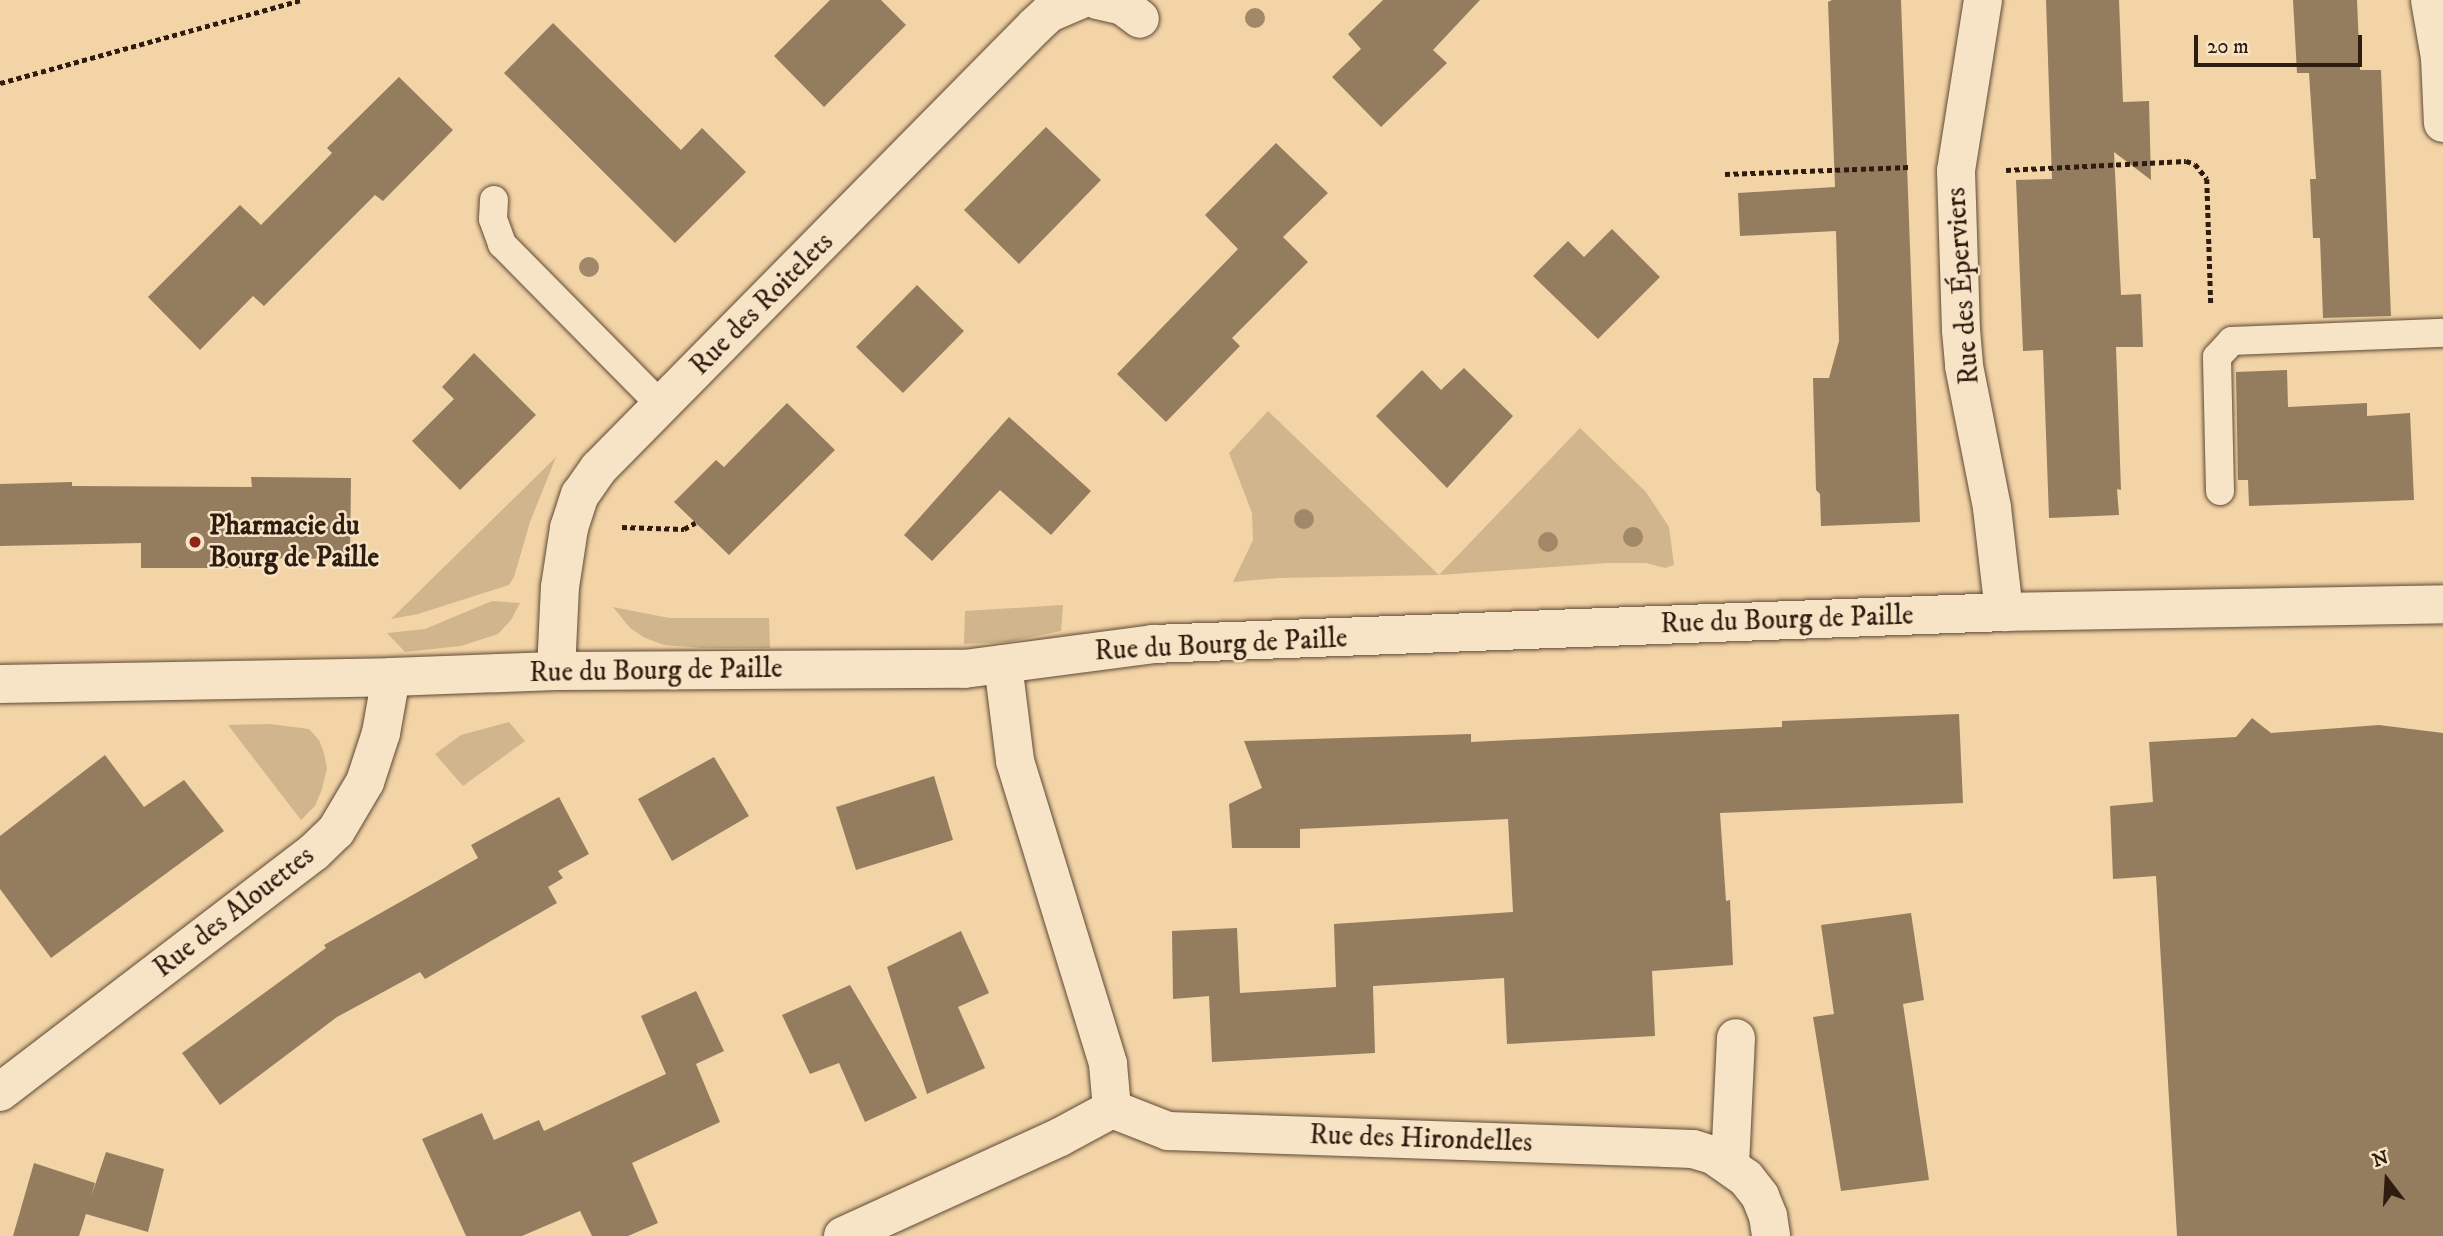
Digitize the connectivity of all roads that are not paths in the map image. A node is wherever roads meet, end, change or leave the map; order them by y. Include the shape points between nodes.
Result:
1 (1080, 0) edge
2 (1097, 0) edge
3 (1983, 0) edge
4 (2430, 0) edge
5 (1140, 19) dead end
6 (2443, 116) edge
7 (2443, 123) edge
8 (494, 200) dead end
9 (2443, 333) edge
10 (662, 405) junction
11 (2220, 491) dead end
12 (2443, 604) edge
13 (2004, 612) junction
14 (1003, 664) junction
15 (556, 671) junction
16 (391, 677) junction
17 (0, 684) edge
18 (1736, 1038) dead end
19 (0, 1092) edge
20 (1112, 1109) junction
21 (1730, 1165) junction
22 (843, 1236) edge
23 (1771, 1236) edge

1 - 10 street, Rue des Roitelets via 1049,13 1035,26
2 - 5 street via 1123,6
3 - 13 street, Rue des Éperviers via 1956,171 1961,330 1992,508
4 - 6 street
6 - 7 street
8 - 10 lane via 493,219 502,244
9 - 11 lane via 2243,339 2223,347 2216,369
10 - 15 street, Rue des Roitelets via 599,468 574,511 560,587
12 - 13 street, Rue du Bourg de Paille
13 - 14 street, Rue du Bourg de Paille via 1153,644
14 - 15 street, Rue du Bourg de Paille via 964,669
14 - 20 street via 1015,761 1108,1064
15 - 16 street, Rue du Bourg de Paille
16 - 17 street, Rue du Bourg de Paille
16 - 19 street, Rue des Alouettes via 381,733 365,782 336,831
18 - 21 street
20 - 21 street, Rue des Hirondelles via 1168,1131 1673,1147 1713,1154
20 - 22 street
21 - 23 street, Rue des Hirondelles via 1760,1196

